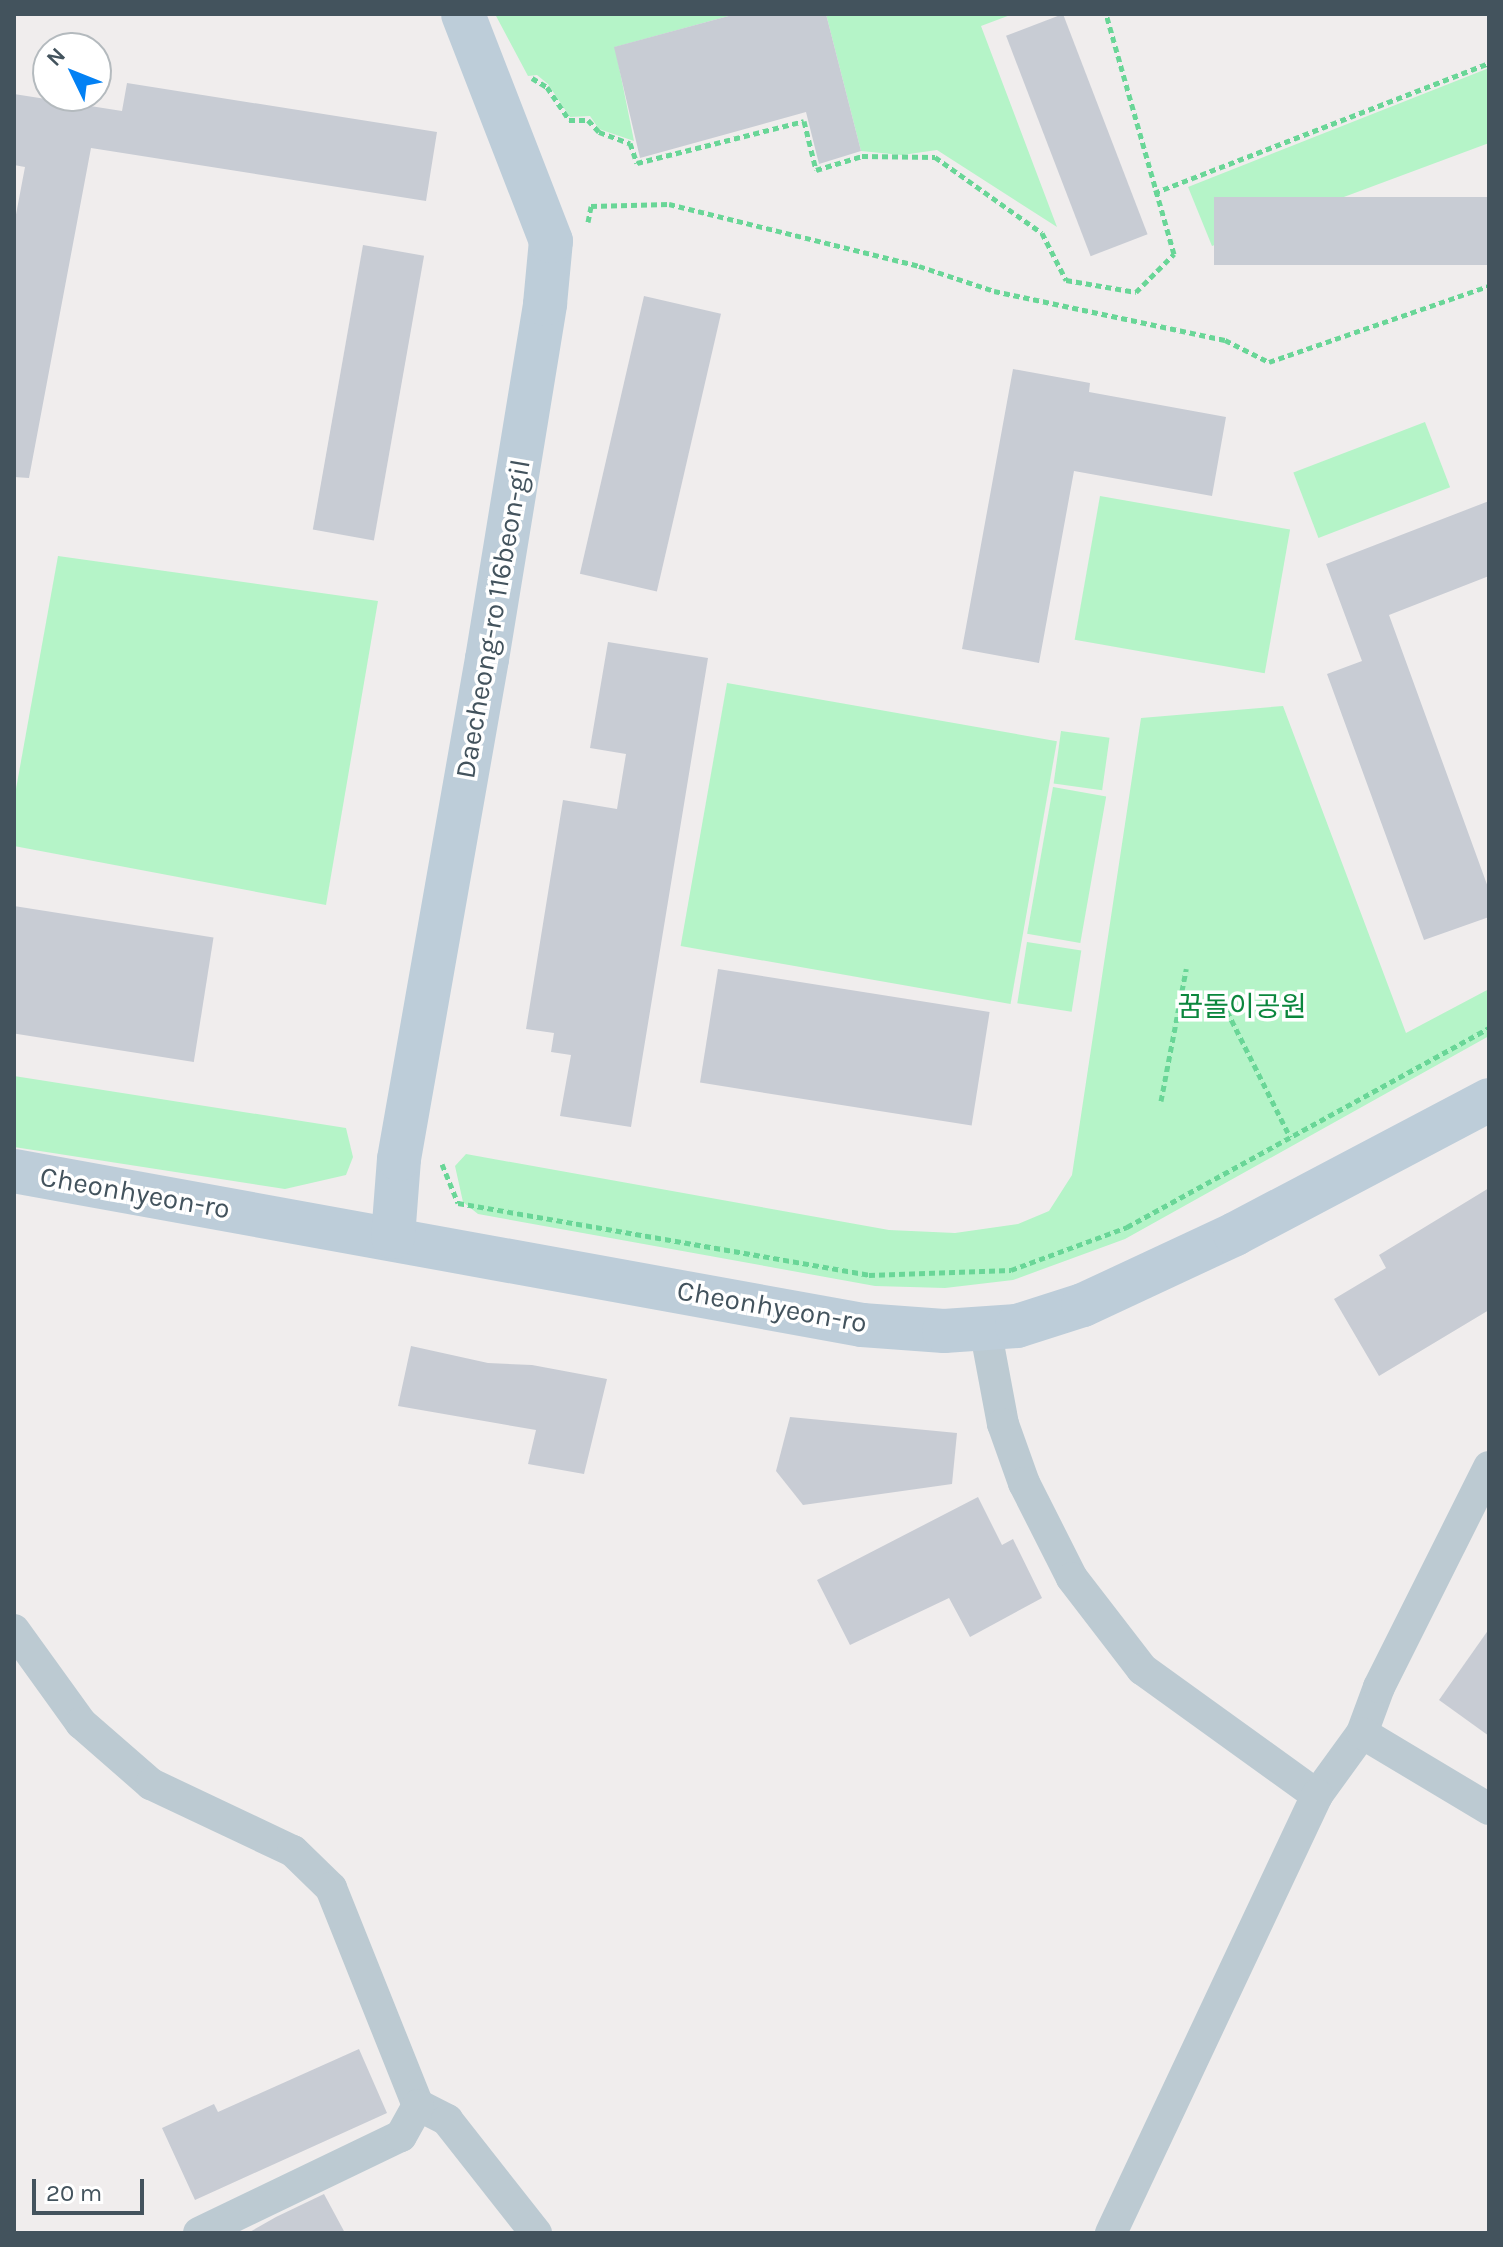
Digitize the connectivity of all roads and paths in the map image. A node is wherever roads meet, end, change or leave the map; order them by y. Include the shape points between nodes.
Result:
1 (463, 14) edge
2 (1106, 14) edge
3 (1489, 63) edge
4 (522, 70) dead end
5 (1154, 193) junction
6 (585, 234) dead end
7 (1489, 286) edge
8 (1186, 969) dead end
9 (1180, 1001) junction
10 (1489, 1028) edge
11 (1489, 1100) edge
12 (1161, 1101) dead end
13 (1290, 1137) junction
14 (442, 1152) dead end
15 (14, 1171) edge
16 (393, 1237) junction
17 (985, 1328) junction
18 (1489, 1467) edge
19 (14, 1630) edge
20 (1362, 1733) junction
21 (1317, 1795) junction
22 (1489, 1809) edge
23 (418, 2105) junction
24 (199, 2233) edge
25 (536, 2233) edge
26 (1111, 2233) edge

1 - 16 main road, Daecheong-ro 116beon-gil via 551,241 492,628 399,1159
2 - 5 path
3 - 5 path
4 - 5 path via 526,78 539,79 547,87 569,120 588,120 599,132 630,143 637,163 804,121 816,170 862,156 935,157 1042,233 1066,280 1136,292 1174,254
6 - 7 path via 591,206 669,204 919,266 994,291 1225,340 1269,362
8 - 9 path
9 - 12 path
9 - 13 path via 1227,1011
10 - 13 path
11 - 17 main road, Cheonhyeon-ro via 1140,1280 1017,1326
13 - 14 path via 1127,1227 1058,1256 1011,1270 933,1277 869,1275 458,1203
15 - 16 main road, Cheonhyeon-ro
16 - 17 main road, Cheonhyeon-ro via 862,1325
17 - 21 street via 1003,1424 1024,1483 1072,1578 1142,1669
18 - 20 street via 1379,1687
19 - 23 street via 81,1723 151,1784 293,1851 331,1888
20 - 21 street
20 - 22 street
21 - 26 street
23 - 24 street via 401,2136
23 - 25 street via 447,2120

